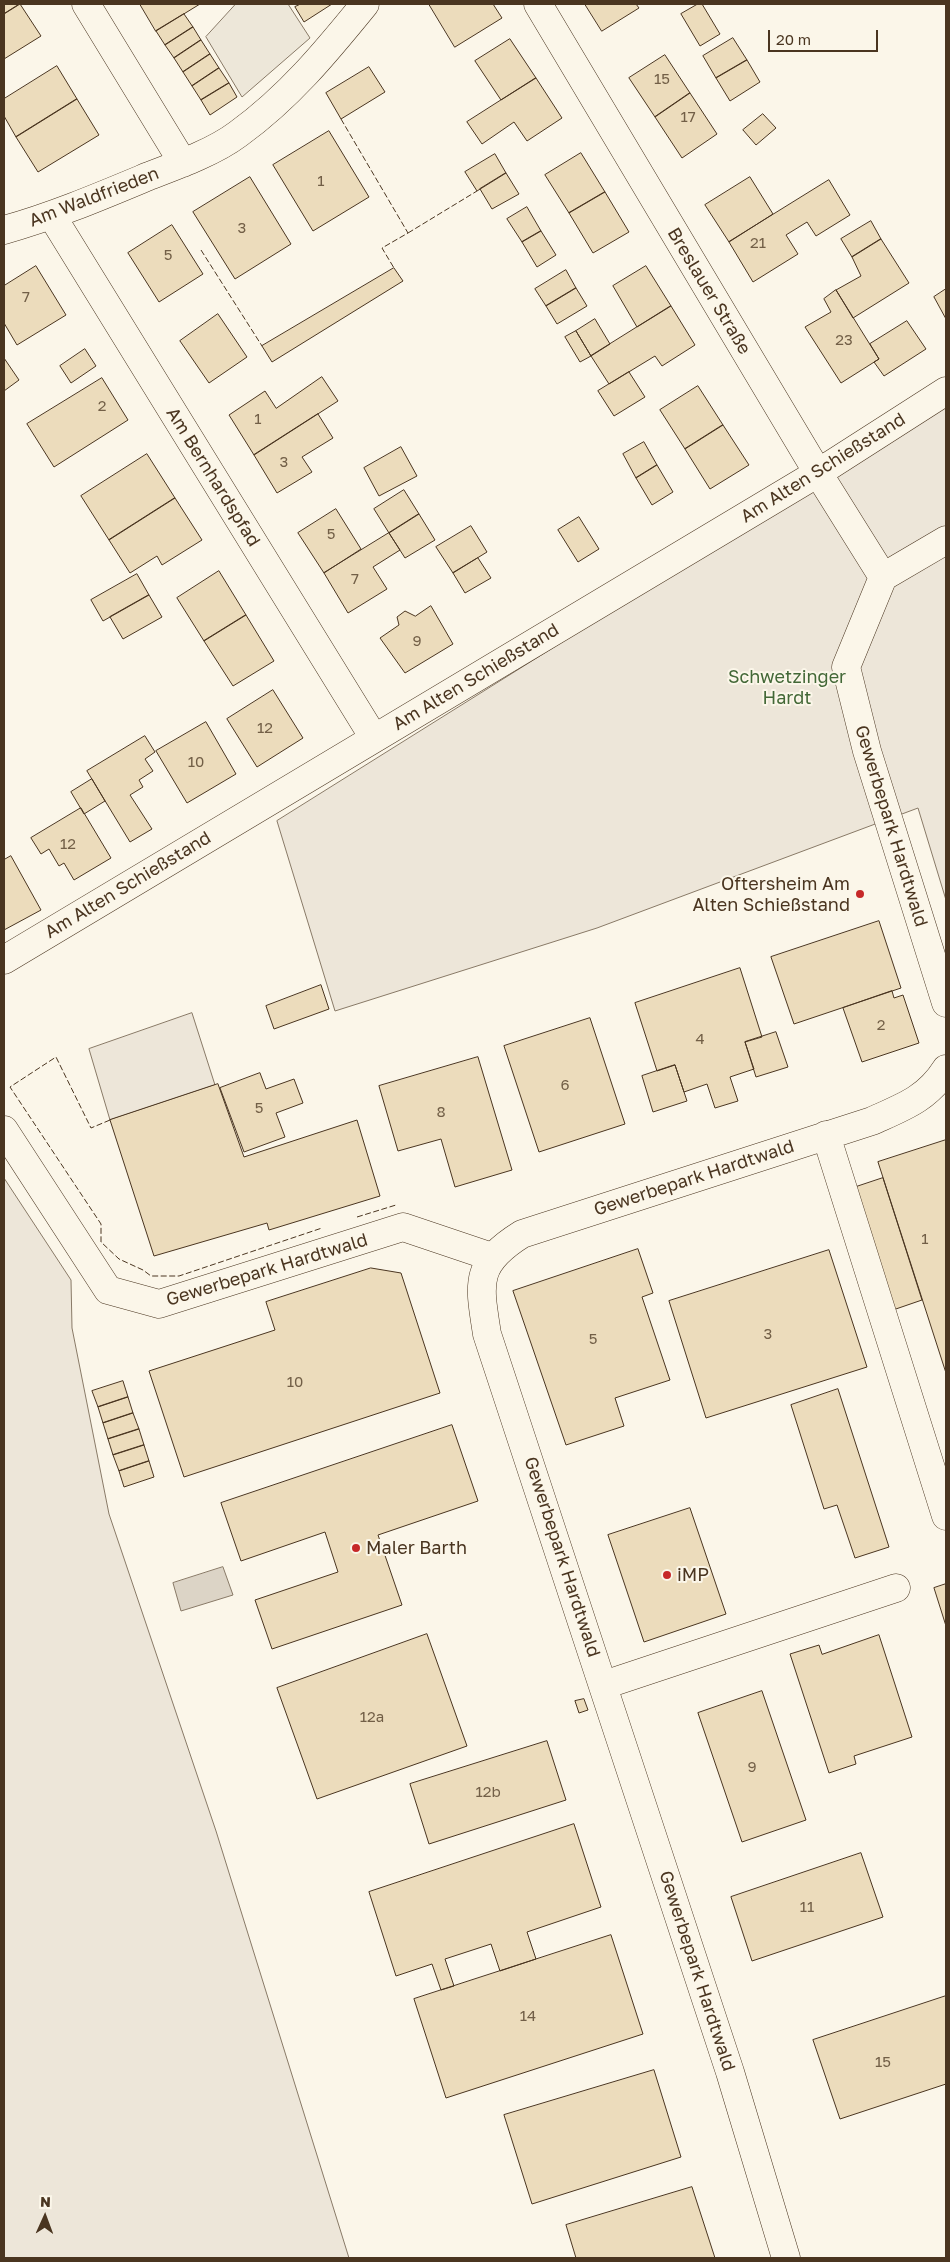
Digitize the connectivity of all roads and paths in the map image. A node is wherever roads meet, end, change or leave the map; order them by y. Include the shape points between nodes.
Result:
1 (86, 4) edge
2 (365, 4) edge
3 (538, 4) edge
4 (183, 163) junction
5 (52, 216) junction
6 (4, 230) edge
7 (946, 391) edge
8 (818, 473) junction
9 (946, 540) edge
10 (883, 577) junction
11 (374, 738) junction
12 (4, 960) edge
13 (946, 1003) edge
14 (946, 1069) edge
15 (4, 1130) edge
16 (826, 1136) junction
17 (492, 1257) junction
18 (946, 1516) edge
19 (896, 1588) dead end
20 (604, 1685) junction
21 (786, 2258) edge

1 - 4 street, Am Waldfrieden
2 - 4 street, Am Waldfrieden via 316,65 270,108 237,135
3 - 8 street, Breslauer Straße
4 - 5 street, Am Waldfrieden
5 - 6 street, Am Waldfrieden
5 - 11 street, Am Bernhardspfad
7 - 8 street, Am Alten Schießstand
8 - 10 street, Breslauer Straße
8 - 11 street, Am Alten Schießstand
9 - 10 street
10 - 13 street, Gewerbepark Hardtwald via 846,667 870,760
11 - 12 street, Am Alten Schießstand
14 - 16 street, Gewerbepark Hardtwald via 920,1100
15 - 17 street, Gewerbepark Hardtwald via 108,1290 159,1304 403,1227
16 - 17 street, Gewerbepark Hardtwald via 522,1234
16 - 18 street
17 - 20 street, Gewerbepark Hardtwald via 481,1278 487,1334
19 - 20 street
20 - 21 street, Gewerbepark Hardtwald via 730,2072

